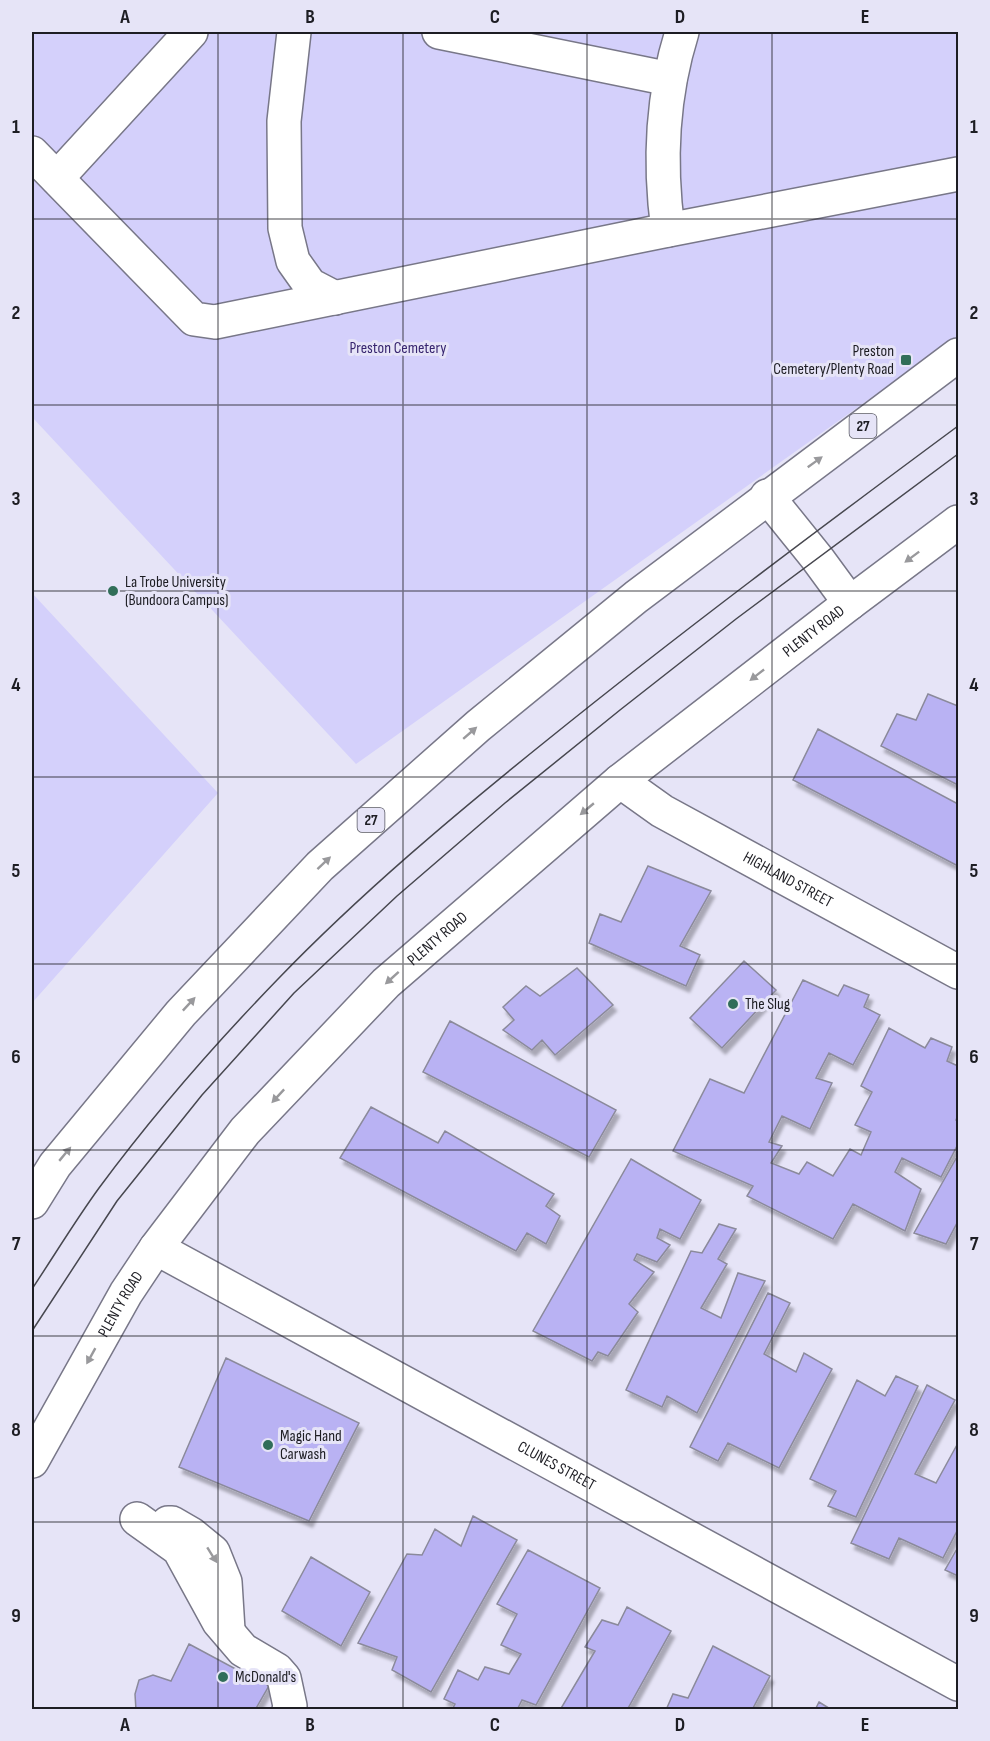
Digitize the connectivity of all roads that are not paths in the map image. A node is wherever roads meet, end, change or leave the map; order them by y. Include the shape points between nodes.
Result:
1 (191, 32) edge
2 (294, 32) edge
3 (439, 32) edge
4 (682, 32) edge
5 (670, 79) junction
6 (32, 153) edge
7 (958, 174) edge
8 (57, 178) junction
9 (668, 230) junction
10 (336, 298) junction
11 (958, 355) edge
12 (768, 496) junction
13 (958, 522) edge
14 (850, 603) junction
15 (620, 781) junction
16 (958, 972) edge
17 (32, 1202) edge
18 (156, 1248) junction
19 (32, 1461) edge
20 (131, 1518) dead end
21 (958, 1684) edge
22 (289, 1710) edge

1 - 8 main road
2 - 10 main road via 284,121 285,228 293,261 310,285
3 - 5 main road
4 - 5 main road
5 - 9 main road via 662,142
6 - 8 main road
7 - 9 main road
8 - 10 main road via 194,319 215,322
9 - 10 main road
12 -> 11 main road, 27
12 - 14 main road
17 -> 12 main road, 27 via 55,1165 181,1013 320,866 478,726
13 -> 14 main road, PLENTY ROAD
14 -> 15 main road, PLENTY ROAD
15 - 16 main road, HIGHLAND STREET via 662,811
15 -> 18 main road, PLENTY ROAD via 386,983 245,1131
18 -> 19 main road, PLENTY ROAD via 126,1293
18 - 21 main road, CLUNES STREET
20 -> 22 main road via 172,1523 213,1552 225,1582 228,1632 243,1650 284,1678

